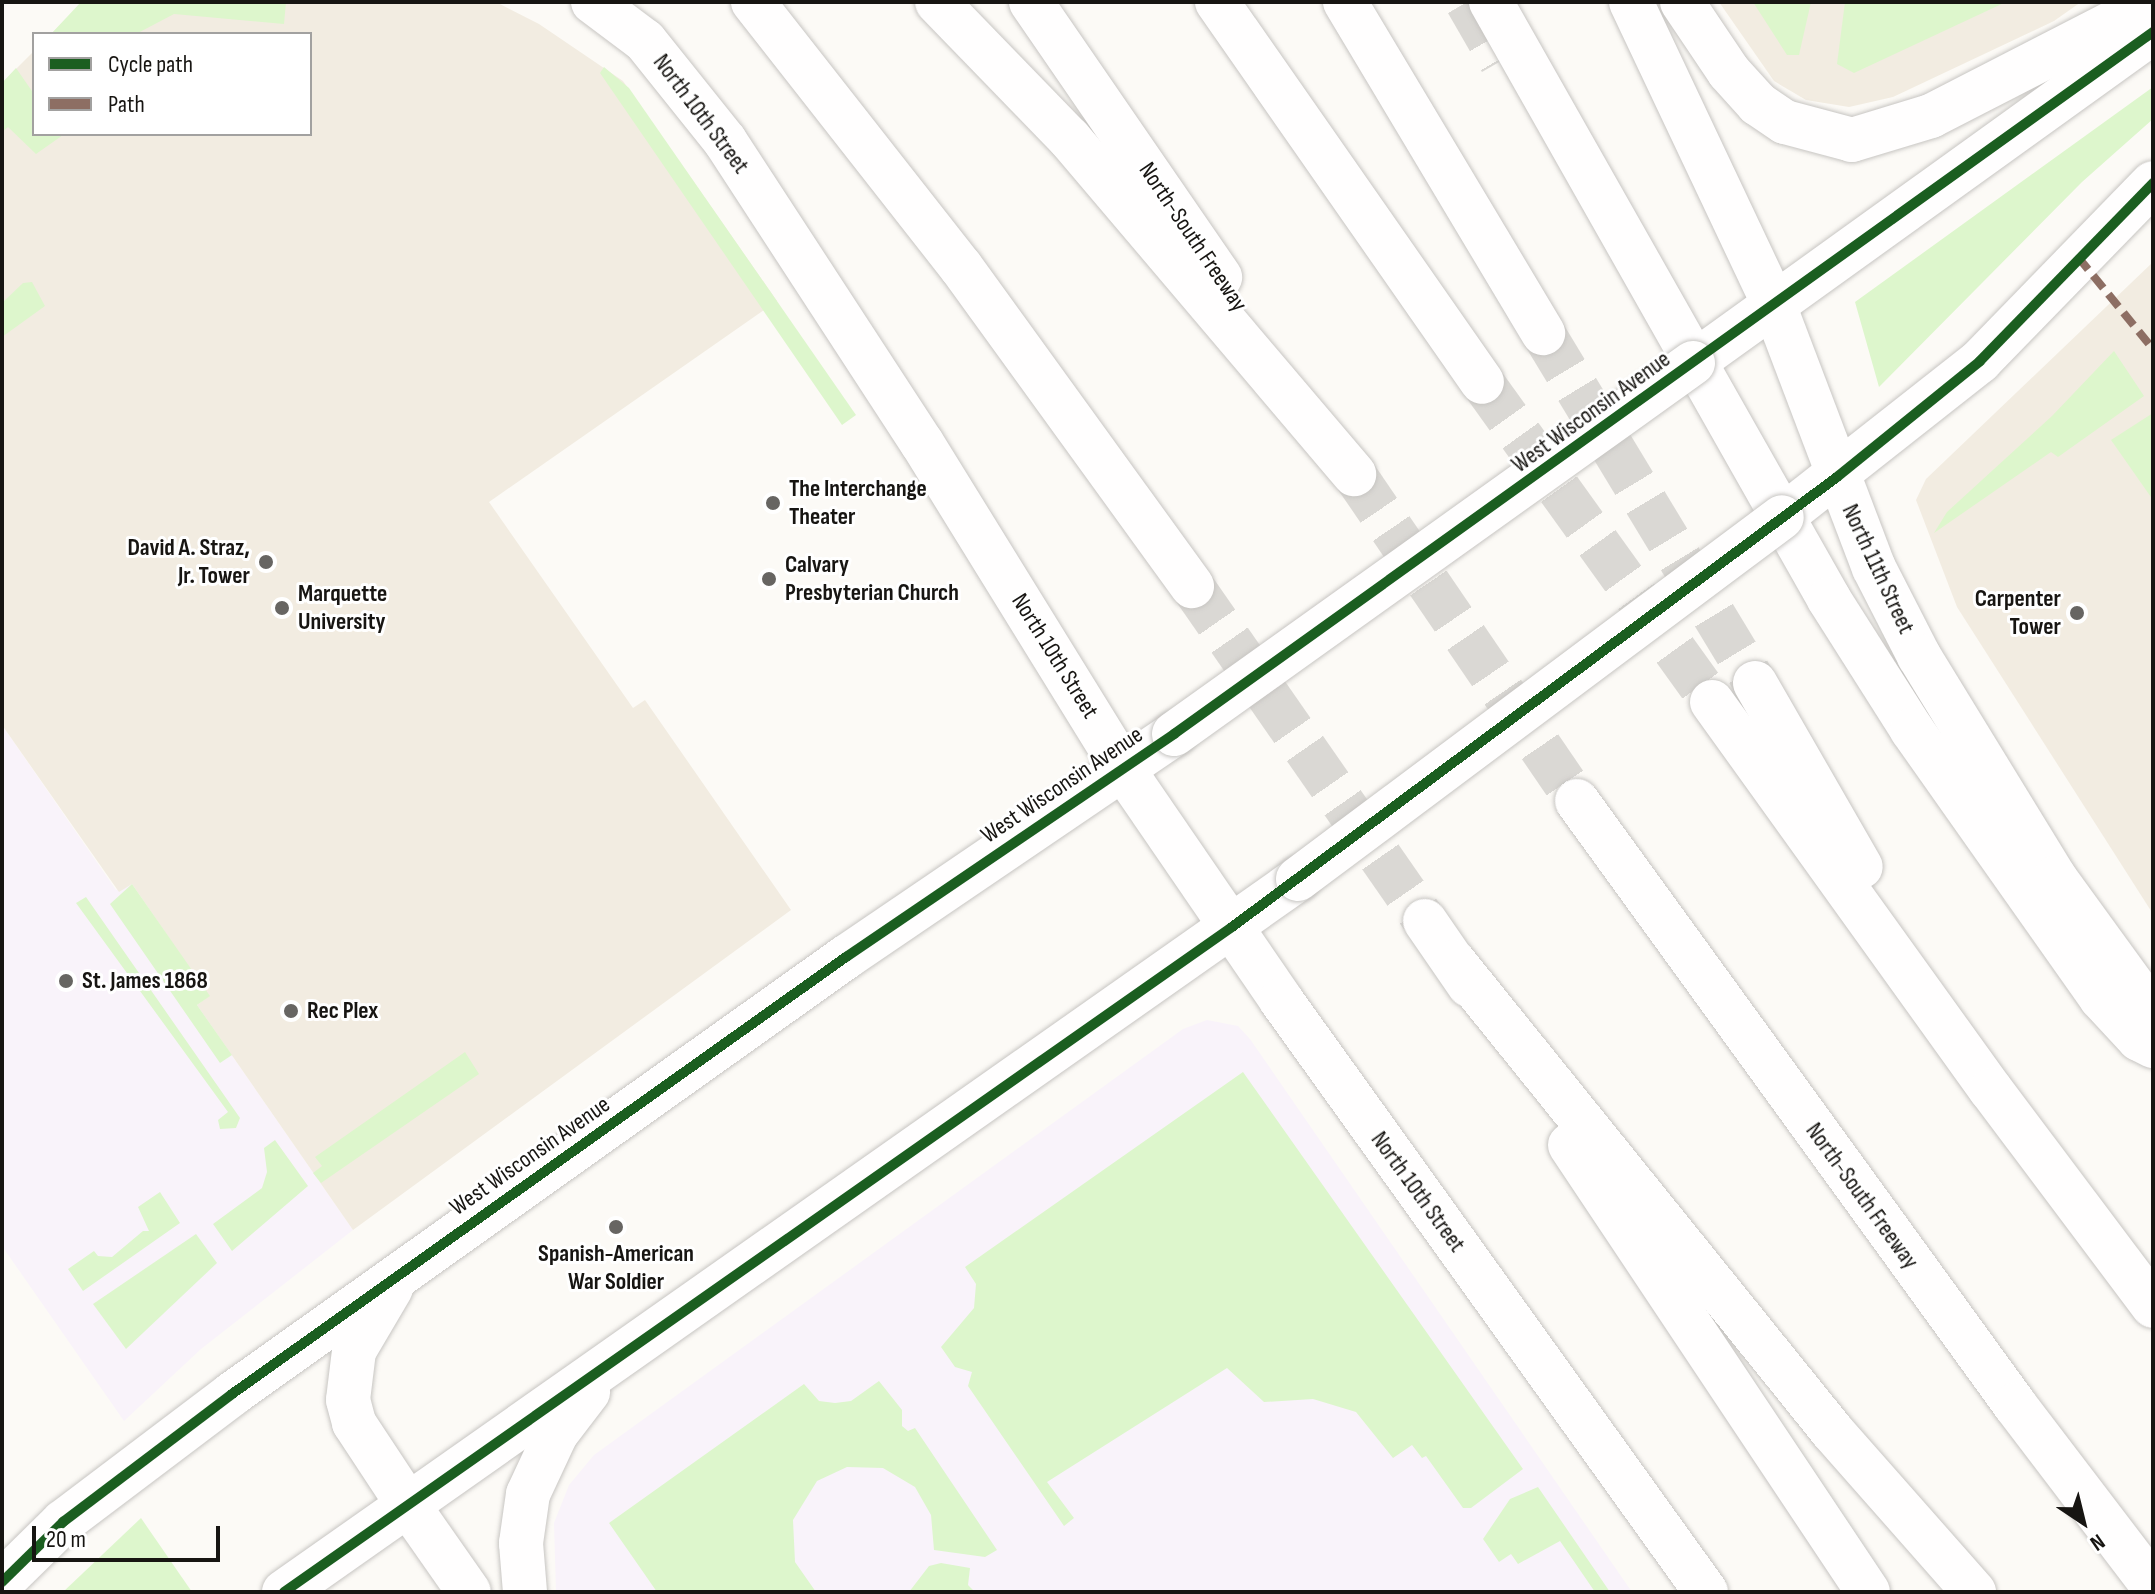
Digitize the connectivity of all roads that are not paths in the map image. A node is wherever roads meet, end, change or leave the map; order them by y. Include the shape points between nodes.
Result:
1 (593, 2) edge
2 (753, 2) edge
3 (937, 2) edge
4 (1031, 2) edge
5 (1217, 2) edge
6 (1345, 2) edge
7 (1491, 2) edge
8 (1631, 2) edge
9 (1682, 2) edge
10 (2153, 2) edge
11 (2153, 32) edge
12 (2153, 183) edge
13 (1774, 305) junction
14 (1543, 333) tunnel mouth
15 (1693, 363) junction
16 (1482, 382) tunnel mouth
17 (1837, 477) junction
18 (1782, 517) junction
19 (1192, 586) tunnel mouth
20 (1755, 683) tunnel mouth
21 (1712, 702) tunnel mouth
22 (1123, 769) junction
23 (1577, 801) tunnel mouth
24 (1425, 921) tunnel mouth
25 (1232, 927) junction
26 (1454, 962) junction
27 (2153, 1013) edge
28 (2153, 1046) edge
29 (1991, 1090) junction
30 (430, 1251) junction
31 (2153, 1306) edge
32 (623, 1354) junction
33 (408, 1505) junction
34 (2, 1582) edge
35 (2153, 1586) edge
36 (284, 1592) edge
37 (469, 1592) edge
38 (525, 1592) edge
39 (1706, 1592) edge
40 (1868, 1592) edge
41 (1974, 1592) edge

1 - 22 main road, North 10th Street via 645,41 725,141 922,443
2 - 19 main road via 961,267
3 - 4 main road, North-South Freeway via 1069,138 1354,474
5 - 16 main road
6 - 14 main road
7 - 15 main road
8 - 13 main road, North 11th Street
9 - 10 main road via 1729,72 1758,104 1785,122 1852,140 1931,116
11 - 13 main road, West Wisconsin Avenue
12 - 17 main road via 1980,361
13 - 15 main road, West Wisconsin Avenue
13 - 17 main road, North 11th Street
15 - 18 main road
15 - 22 main road, West Wisconsin Avenue, bridge
17 - 18 main road
17 - 27 main road, North 11th Street via 1874,568 1969,745 2055,878
18 - 25 main road, bridge
18 - 28 main road via 1912,730 2101,998 2139,1039
20 - 29 main road
21 - 29 main road
22 - 25 main road, North 10th Street
22 - 30 main road, West Wisconsin Avenue
23 - 35 main road, North-South Freeway via 1864,1200
24 - 26 main road
25 - 32 main road
25 - 39 main road, North 10th Street
26 - 40 main road via 1679,1315
26 - 41 main road via 1832,1431
29 - 31 main road
30 - 33 main road via 381,1299 354,1351 350,1373 354,1423
30 - 34 main road, West Wisconsin Avenue via 63,1522
32 - 33 main road
32 - 38 main road via 556,1434 528,1494 521,1543
33 - 36 main road
33 - 37 main road

